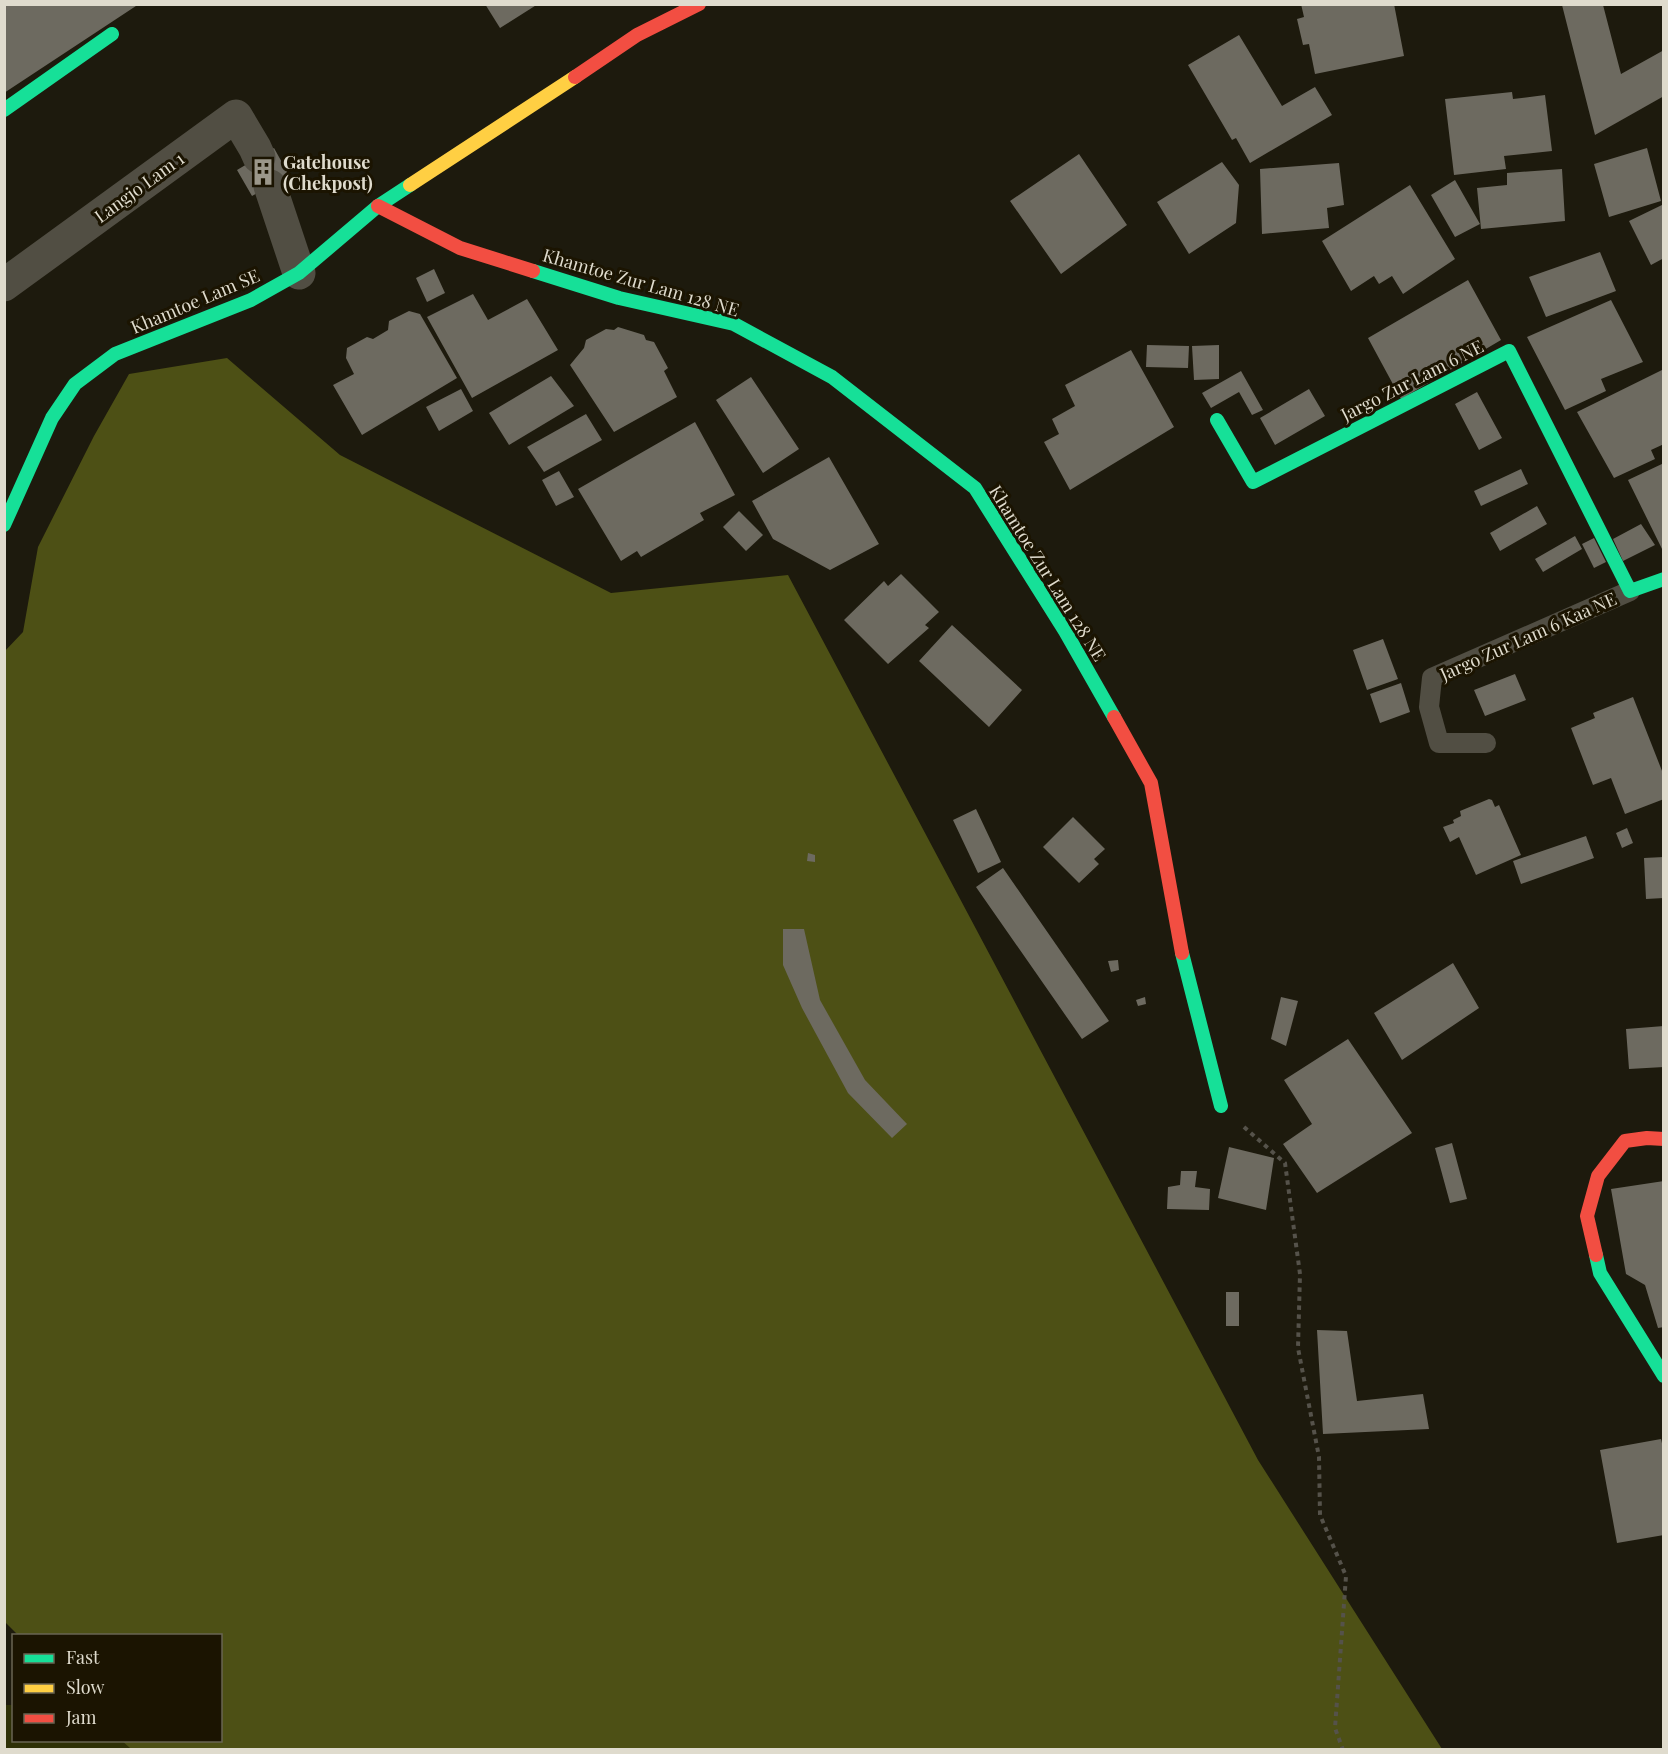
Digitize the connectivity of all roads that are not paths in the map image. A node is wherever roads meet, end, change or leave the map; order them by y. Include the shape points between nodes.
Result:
1 (699, 4) edge
2 (111, 34) dead end
3 (4, 110) edge
4 (378, 206) junction
5 (299, 273) junction
6 (4, 285) edge
7 (1217, 420) dead end
8 (4, 525) edge
9 (1664, 579) edge
10 (1630, 591) junction
11 (1486, 743) dead end
12 (1221, 1106) road end
13 (1664, 1139) edge
14 (1664, 1376) edge

1 - 4 street, Khamtoe Lam SE via 637,35
2 - 3 street
4 - 5 street, Khamtoe Lam SE
4 - 12 street, Khamtoe Zur Lam 128 NE via 460,248 619,298 734,324 832,377 975,488 1065,631 1151,783 1183,957
5 - 6 street, Langjo Lam 1 via 255,148 236,116
5 - 8 street, Khamtoe Lam SE via 251,300 115,354 75,384 52,418
7 - 10 street, Jargo Zur Lam 6 NE via 1253,482 1509,351
9 - 10 street
10 - 11 lane, Jargo Zur Lam 6 Kaa NE via 1431,678 1429,707 1439,743
13 - 14 street via 1625,1142 1598,1176 1587,1216 1600,1273

